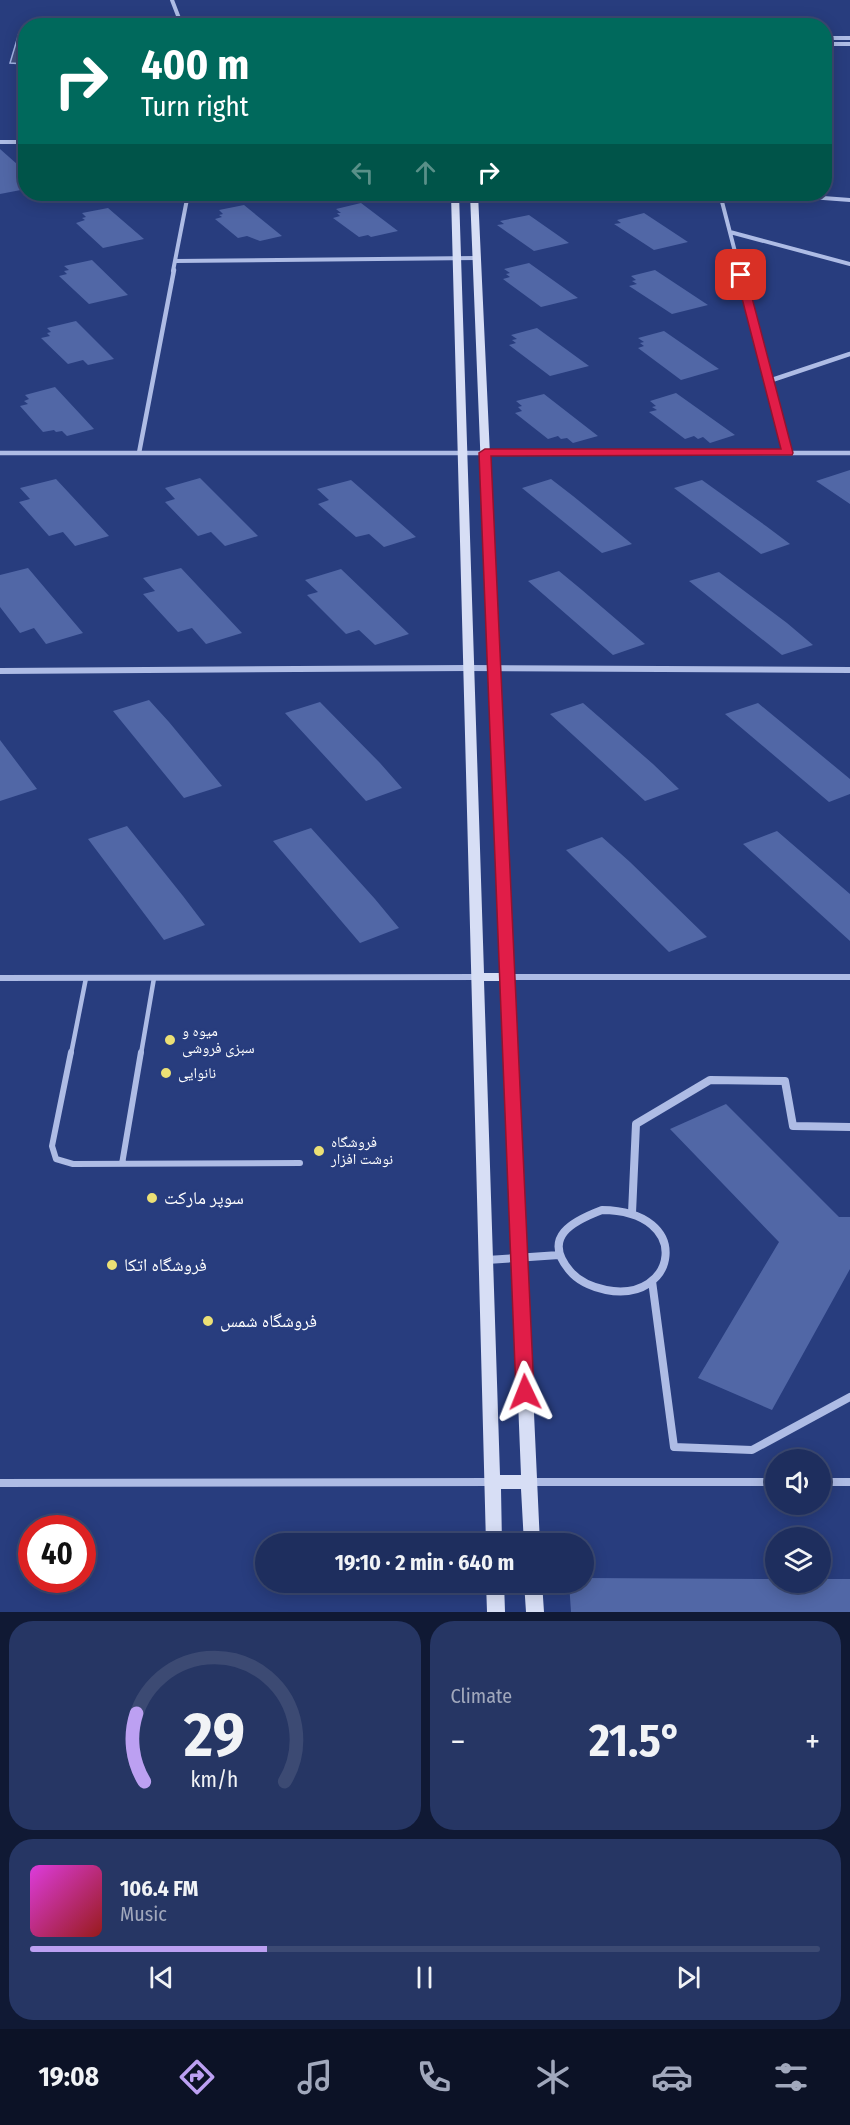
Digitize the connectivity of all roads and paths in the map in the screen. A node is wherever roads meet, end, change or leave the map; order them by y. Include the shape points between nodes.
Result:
1 (172, 0) edge
2 (179, 18) edge
3 (832, 38) edge
4 (850, 38) edge
5 (832, 44) edge
6 (850, 44) edge
7 (0, 142) edge
8 (18, 142) edge
9 (832, 197) edge
10 (850, 200) edge
11 (187, 201) edge
12 (454, 201) edge
13 (474, 201) edge
14 (722, 201) edge
15 (730, 232) junction
16 (456, 258) junction
17 (477, 258) junction
18 (175, 261) junction
19 (850, 264) edge
20 (850, 354) edge
21 (769, 381) junction
22 (0, 453) edge
23 (139, 453) junction
24 (462, 453) junction
25 (485, 453) junction
26 (788, 453) junction
27 (850, 453) edge
28 (468, 668) junction
29 (494, 668) junction
30 (850, 670) edge
31 (0, 671) edge
32 (850, 976) edge
33 (478, 977) junction
34 (508, 977) junction
35 (0, 978) edge
36 (86, 978) junction
37 (154, 978) junction
38 (850, 1127) edge
39 (300, 1163) dead end
40 (122, 1164) junction
41 (632, 1213) junction
42 (559, 1255) junction
43 (519, 1258) junction
44 (486, 1260) junction
45 (652, 1281) junction
46 (850, 1397) edge
47 (492, 1482) junction
48 (529, 1482) junction
49 (765, 1482) edge
50 (831, 1482) edge
51 (850, 1482) edge
52 (0, 1483) edge
53 (494, 1533) edge
54 (531, 1533) edge
55 (495, 1593) edge
56 (534, 1593) edge
57 (496, 1612) edge
58 (535, 1612) edge

1 - 2 street
3 - 4 street
5 - 6 street
7 - 8 street
9 - 10 street
11 - 18 street
12 - 16 street
13 - 17 street
14 - 15 street
15 - 19 street
15 - 21 street
16 - 17 street
16 - 18 street
16 - 24 street
17 - 25 street
18 - 23 street
20 - 21 street
21 - 26 street
22 - 23 street
23 - 24 street
24 - 25 street
24 - 28 street
25 - 26 street
25 - 29 street
26 - 27 street
28 - 29 street
28 - 31 street
28 - 33 street
29 - 30 street
29 - 34 street
32 - 34 street
33 - 34 street
33 - 37 street
33 - 44 street
34 - 43 street
35 - 36 street
36 - 37 street
36 - 40 lane via 52,1146 56,1159 73,1164
37 - 40 lane
38 - 41 street via 793,1126 785,1081 710,1080 636,1124
39 - 40 lane
41 - 42 street via 602,1210 574,1219 559,1238
41 - 45 street via 656,1227 668,1250 661,1272
42 - 43 street
42 - 45 street via 568,1272 593,1288 624,1291
43 - 44 street
43 - 48 street
44 - 47 street
45 - 46 street via 674,1447 752,1450
47 - 48 street
47 - 52 street
47 - 53 street
48 - 49 street
48 - 54 street
50 - 51 street
55 - 57 street
56 - 58 street

